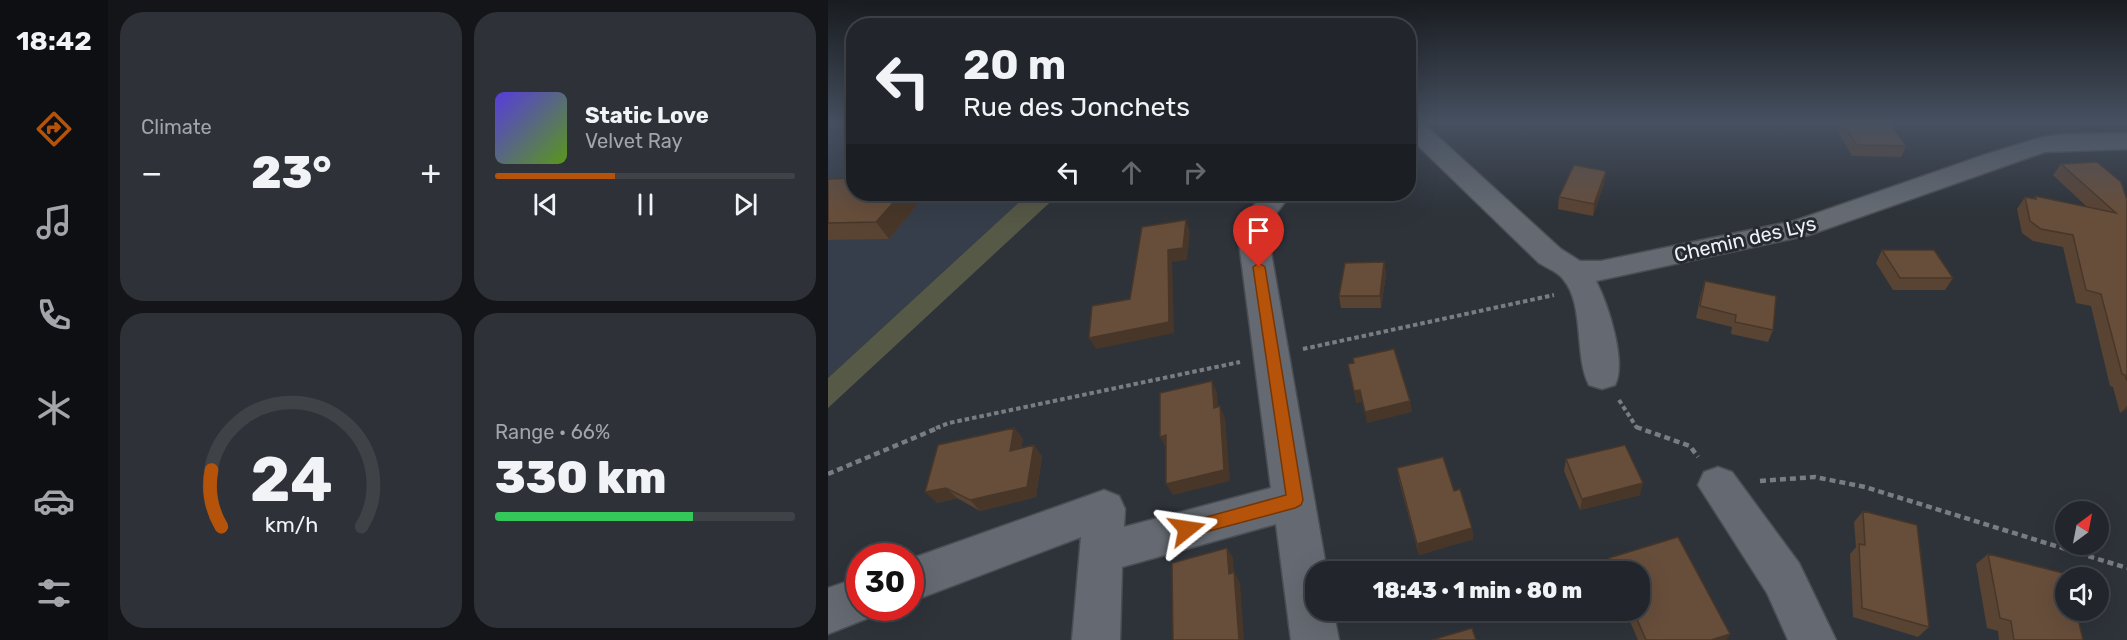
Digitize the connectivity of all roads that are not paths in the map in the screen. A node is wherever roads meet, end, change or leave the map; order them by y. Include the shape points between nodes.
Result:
1 (1440, 152) edge
2 (2020, 152) edge
3 (1271, 201) edge
4 (1580, 279) junction
5 (1602, 375) road end
6 (1718, 485) road end
7 (1295, 500) junction
8 (1101, 553) junction
9 (924, 575) edge
10 (846, 604) edge
11 (828, 611) edge
12 (1096, 640) edge
13 (1315, 640) edge
14 (1812, 640) edge

1 - 4 street via 1550,256
2 - 4 street, Chemin des Lys via 1799,229 1601,271
3 - 7 street via 1253,235
4 - 5 street via 1595,324
6 - 14 street via 1783,578
7 - 8 street
7 - 13 street
8 - 9 street via 1104,509
8 - 12 street
10 - 11 street

